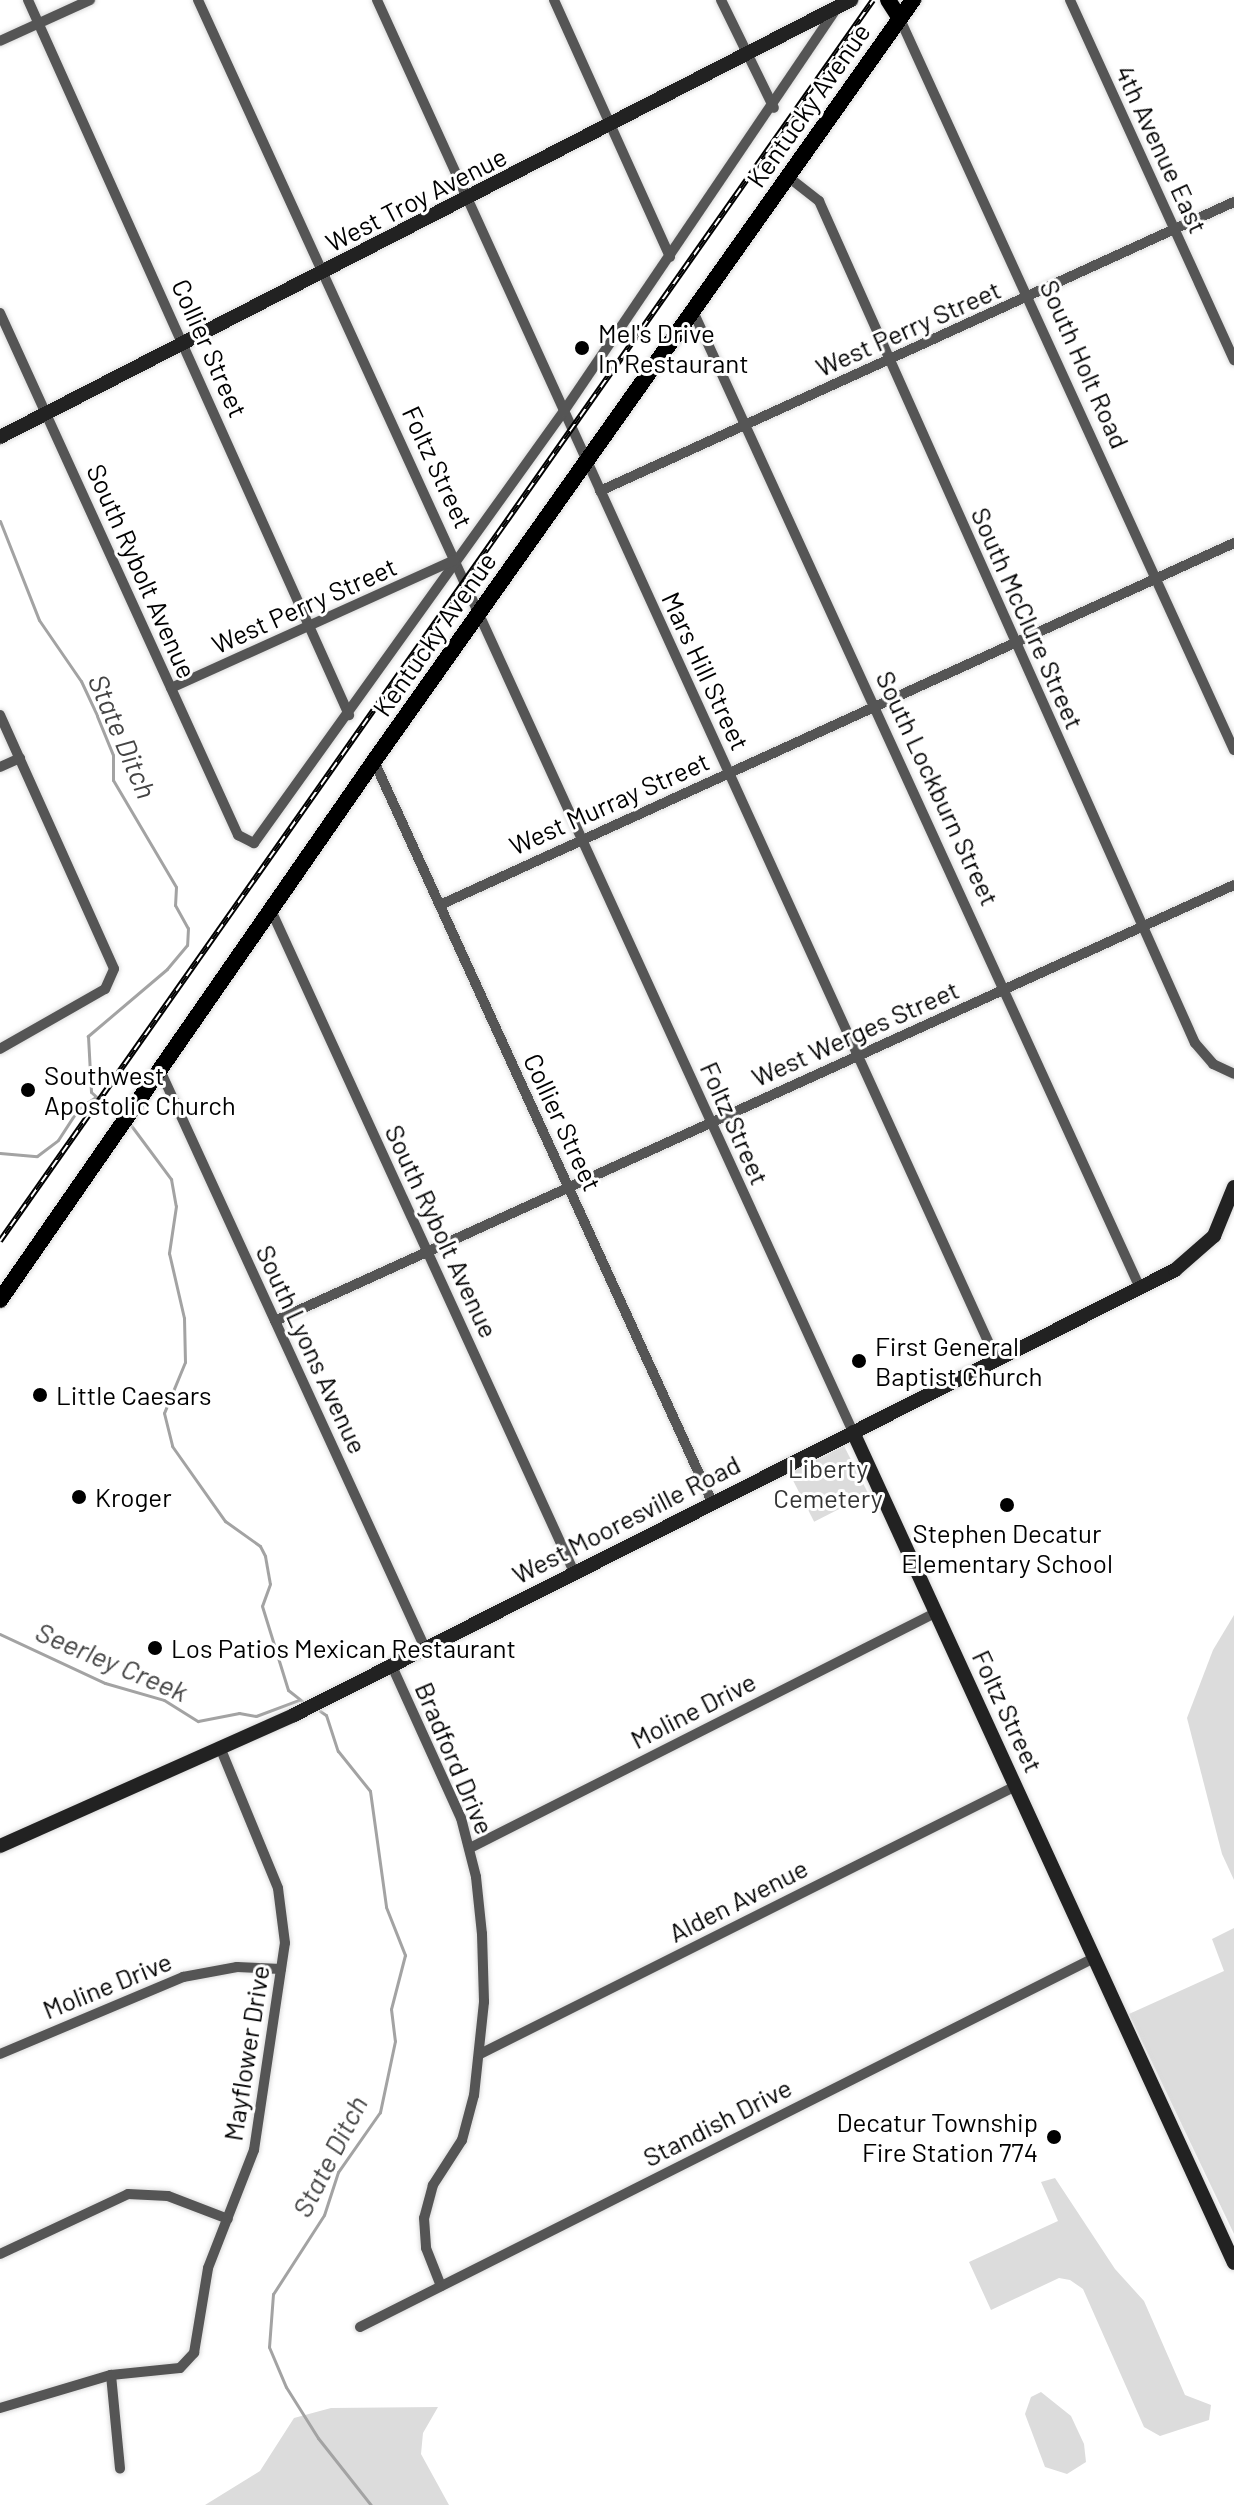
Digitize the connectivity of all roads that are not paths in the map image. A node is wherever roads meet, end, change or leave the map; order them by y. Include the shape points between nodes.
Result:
1 (28, 0) edge
2 (90, 0) edge
3 (198, 0) edge
4 (377, 0) edge
5 (554, 0) edge
6 (721, 0) edge
7 (851, 0) edge
8 (888, 0) edge
9 (913, 0) edge
10 (1070, 0) edge
11 (834, 12) junction
12 (899, 17) junction
13 (39, 23) junction
14 (0, 41) edge
15 (747, 57) junction
16 (774, 108) junction
17 (611, 127) junction
18 (787, 176) junction
19 (467, 200) junction
20 (1234, 202) edge
21 (1174, 229) junction
22 (670, 257) junction
23 (323, 274) junction
24 (1029, 297) junction
25 (692, 309) junction
26 (0, 313) edge
27 (184, 343) junction
28 (888, 360) junction
29 (1234, 360) edge
30 (564, 411) junction
31 (46, 414) junction
32 (747, 425) junction
33 (0, 437) edge
34 (587, 459) junction
35 (600, 491) junction
36 (1234, 543) edge
37 (455, 562) junction
38 (1156, 578) junction
39 (479, 613) junction
40 (311, 627) junction
41 (1015, 643) junction
42 (171, 688) junction
43 (876, 706) junction
44 (0, 715) edge
45 (349, 715) junction
46 (1234, 750) edge
47 (20, 758) junction
48 (374, 761) junction
49 (0, 767) edge
50 (729, 773) junction
51 (581, 840) junction
52 (1234, 885) edge
53 (440, 905) junction
54 (270, 908) junction
55 (1143, 926) junction
56 (1005, 989) junction
57 (0, 1049) edge
58 (857, 1056) junction
59 (159, 1068) junction
60 (1234, 1074) edge
61 (709, 1124) junction
62 (569, 1187) junction
63 (1234, 1187) edge
64 (428, 1252) junction
65 (1140, 1288) junction
66 (0, 1300) edge
67 (275, 1321) junction
68 (996, 1359) junction
69 (853, 1432) junction
70 (712, 1502) junction
71 (574, 1572) junction
72 (937, 1612) junction
73 (425, 1648) junction
74 (391, 1664) junction
75 (221, 1750) junction
76 (1016, 1786) junction
77 (0, 1846) edge
78 (470, 1848) junction
79 (1094, 1958) junction
80 (281, 1969) junction
81 (0, 2054) edge
82 (480, 2054) junction
83 (228, 2219) junction
84 (0, 2254) edge
85 (1234, 2263) edge
86 (441, 2286) junction
87 (360, 2327) dead end
88 (111, 2375) junction
89 (0, 2408) edge
90 (120, 2469) dead end

1 - 13 street, Collier Street
2 - 13 street
3 - 23 street, Foltz Street
4 - 19 street, Mars Hill Street
5 - 17 street
6 - 15 street
7 - 11 street, West Troy Avenue
8 - 12 main road, South Holt Road
9 - 12 main road, Kentucky Avenue
10 - 21 street, 4th Avenue East
11 - 15 street, West Troy Avenue
11 - 16 street
12 - 18 main road, Kentucky Avenue
12 - 24 street, South Holt Road
13 - 14 street
13 - 27 street, Collier Street
15 - 16 street
15 - 17 street, West Troy Avenue
16 - 22 street
17 - 19 street, West Troy Avenue
17 - 22 street
18 - 25 main road, Kentucky Avenue
18 - 28 street, South McClure Street via 819,201
19 - 23 street, West Troy Avenue
19 - 30 street, Mars Hill Street
20 - 21 street, West Perry Street
21 - 24 street, West Perry Street
21 - 29 street, 4th Avenue East
22 - 30 street
23 - 27 street, West Troy Avenue
23 - 37 street, Foltz Street
24 - 28 street, West Perry Street
24 - 38 street, South Holt Road
25 - 32 street, South Lockburn Street
25 - 34 main road, Kentucky Avenue
26 - 31 street, South Rybolt Avenue
27 - 31 street, West Troy Avenue
27 - 40 street, Collier Street
28 - 32 street, West Perry Street
28 - 41 street, South McClure Street
30 - 34 street, Mars Hill Street
30 - 37 street
31 - 33 street, West Troy Avenue
31 - 42 street, South Rybolt Avenue
32 - 35 street, West Perry Street
32 - 43 street, South Lockburn Street
34 - 35 street, Mars Hill Street
34 - 39 main road, Kentucky Avenue
35 - 50 street, Mars Hill Street
36 - 38 street, West Murray Street
37 - 39 street, Foltz Street
37 - 40 street, West Perry Street
37 - 45 street
38 - 41 street, West Murray Street
38 - 46 street, South Holt Road
39 - 48 main road, Kentucky Avenue
39 - 51 street, Foltz Street
40 - 42 street, West Perry Street
40 - 45 street, Collier Street
41 - 43 street, West Murray Street
41 - 55 street, South McClure Street
42 - 45 street, South Rybolt Avenue via 239,838 249,843 260,840
43 - 50 street, West Murray Street
43 - 56 street, South Lockburn Street
44 - 47 street
47 - 49 street
47 - 57 street via 114,969 111,981
48 - 53 street, Collier Street
48 - 54 main road, Kentucky Avenue
50 - 51 street, West Murray Street
50 - 58 street, Mars Hill Street
51 - 53 street, West Murray Street
51 - 61 street, Foltz Street
52 - 55 street, West Werges Street
53 - 62 street, Collier Street
54 - 59 main road, Kentucky Avenue
54 - 64 street, South Rybolt Avenue
55 - 56 street, West Werges Street
55 - 60 street, South McClure Street via 1198,1049
56 - 58 street, West Werges Street
56 - 65 street, South Lockburn Street
58 - 61 street, West Werges Street
58 - 68 street, Mars Hill Street
59 - 66 main road, Kentucky Avenue
59 - 67 street, South Lyons Avenue
61 - 62 street, West Werges Street
61 - 69 street, Foltz Street
62 - 64 street, West Werges Street
62 - 70 street, Collier Street
63 - 65 street, West Mooresville Road via 1223,1221 1205,1247
64 - 67 street, West Werges Street
64 - 71 street, South Rybolt Avenue
65 - 68 street, West Mooresville Road
67 - 73 street, South Lyons Avenue
68 - 69 street, West Mooresville Road
69 - 70 street, West Mooresville Road
69 - 72 street, Foltz Street
70 - 71 street, West Mooresville Road
71 - 73 street, West Mooresville Road
72 - 76 street, Foltz Street
72 - 78 street, Moline Drive
73 - 74 street, West Mooresville Road
74 - 75 street, West Mooresville Road
74 - 78 street, Bradford Drive
75 - 77 street, West Mooresville Road
75 - 80 street, Mayflower Drive via 281,1898
76 - 79 street, Foltz Street
76 - 82 street, Alden Avenue
78 - 82 street, Bradford Drive via 484,1964
79 - 85 street, Foltz Street
79 - 86 street, Standish Drive
80 - 81 street, Moline Drive via 237,1967 183,1977
80 - 83 street, Mayflower Drive via 254,2150
82 - 86 street, Bradford Drive via 467,2127 433,2185 424,2213 425,2242
83 - 84 street via 168,2196 128,2194
83 - 88 street, Mayflower Drive via 205,2278 189,2362 176,2369
86 - 87 street, Standish Drive
88 - 89 street
88 - 90 street

